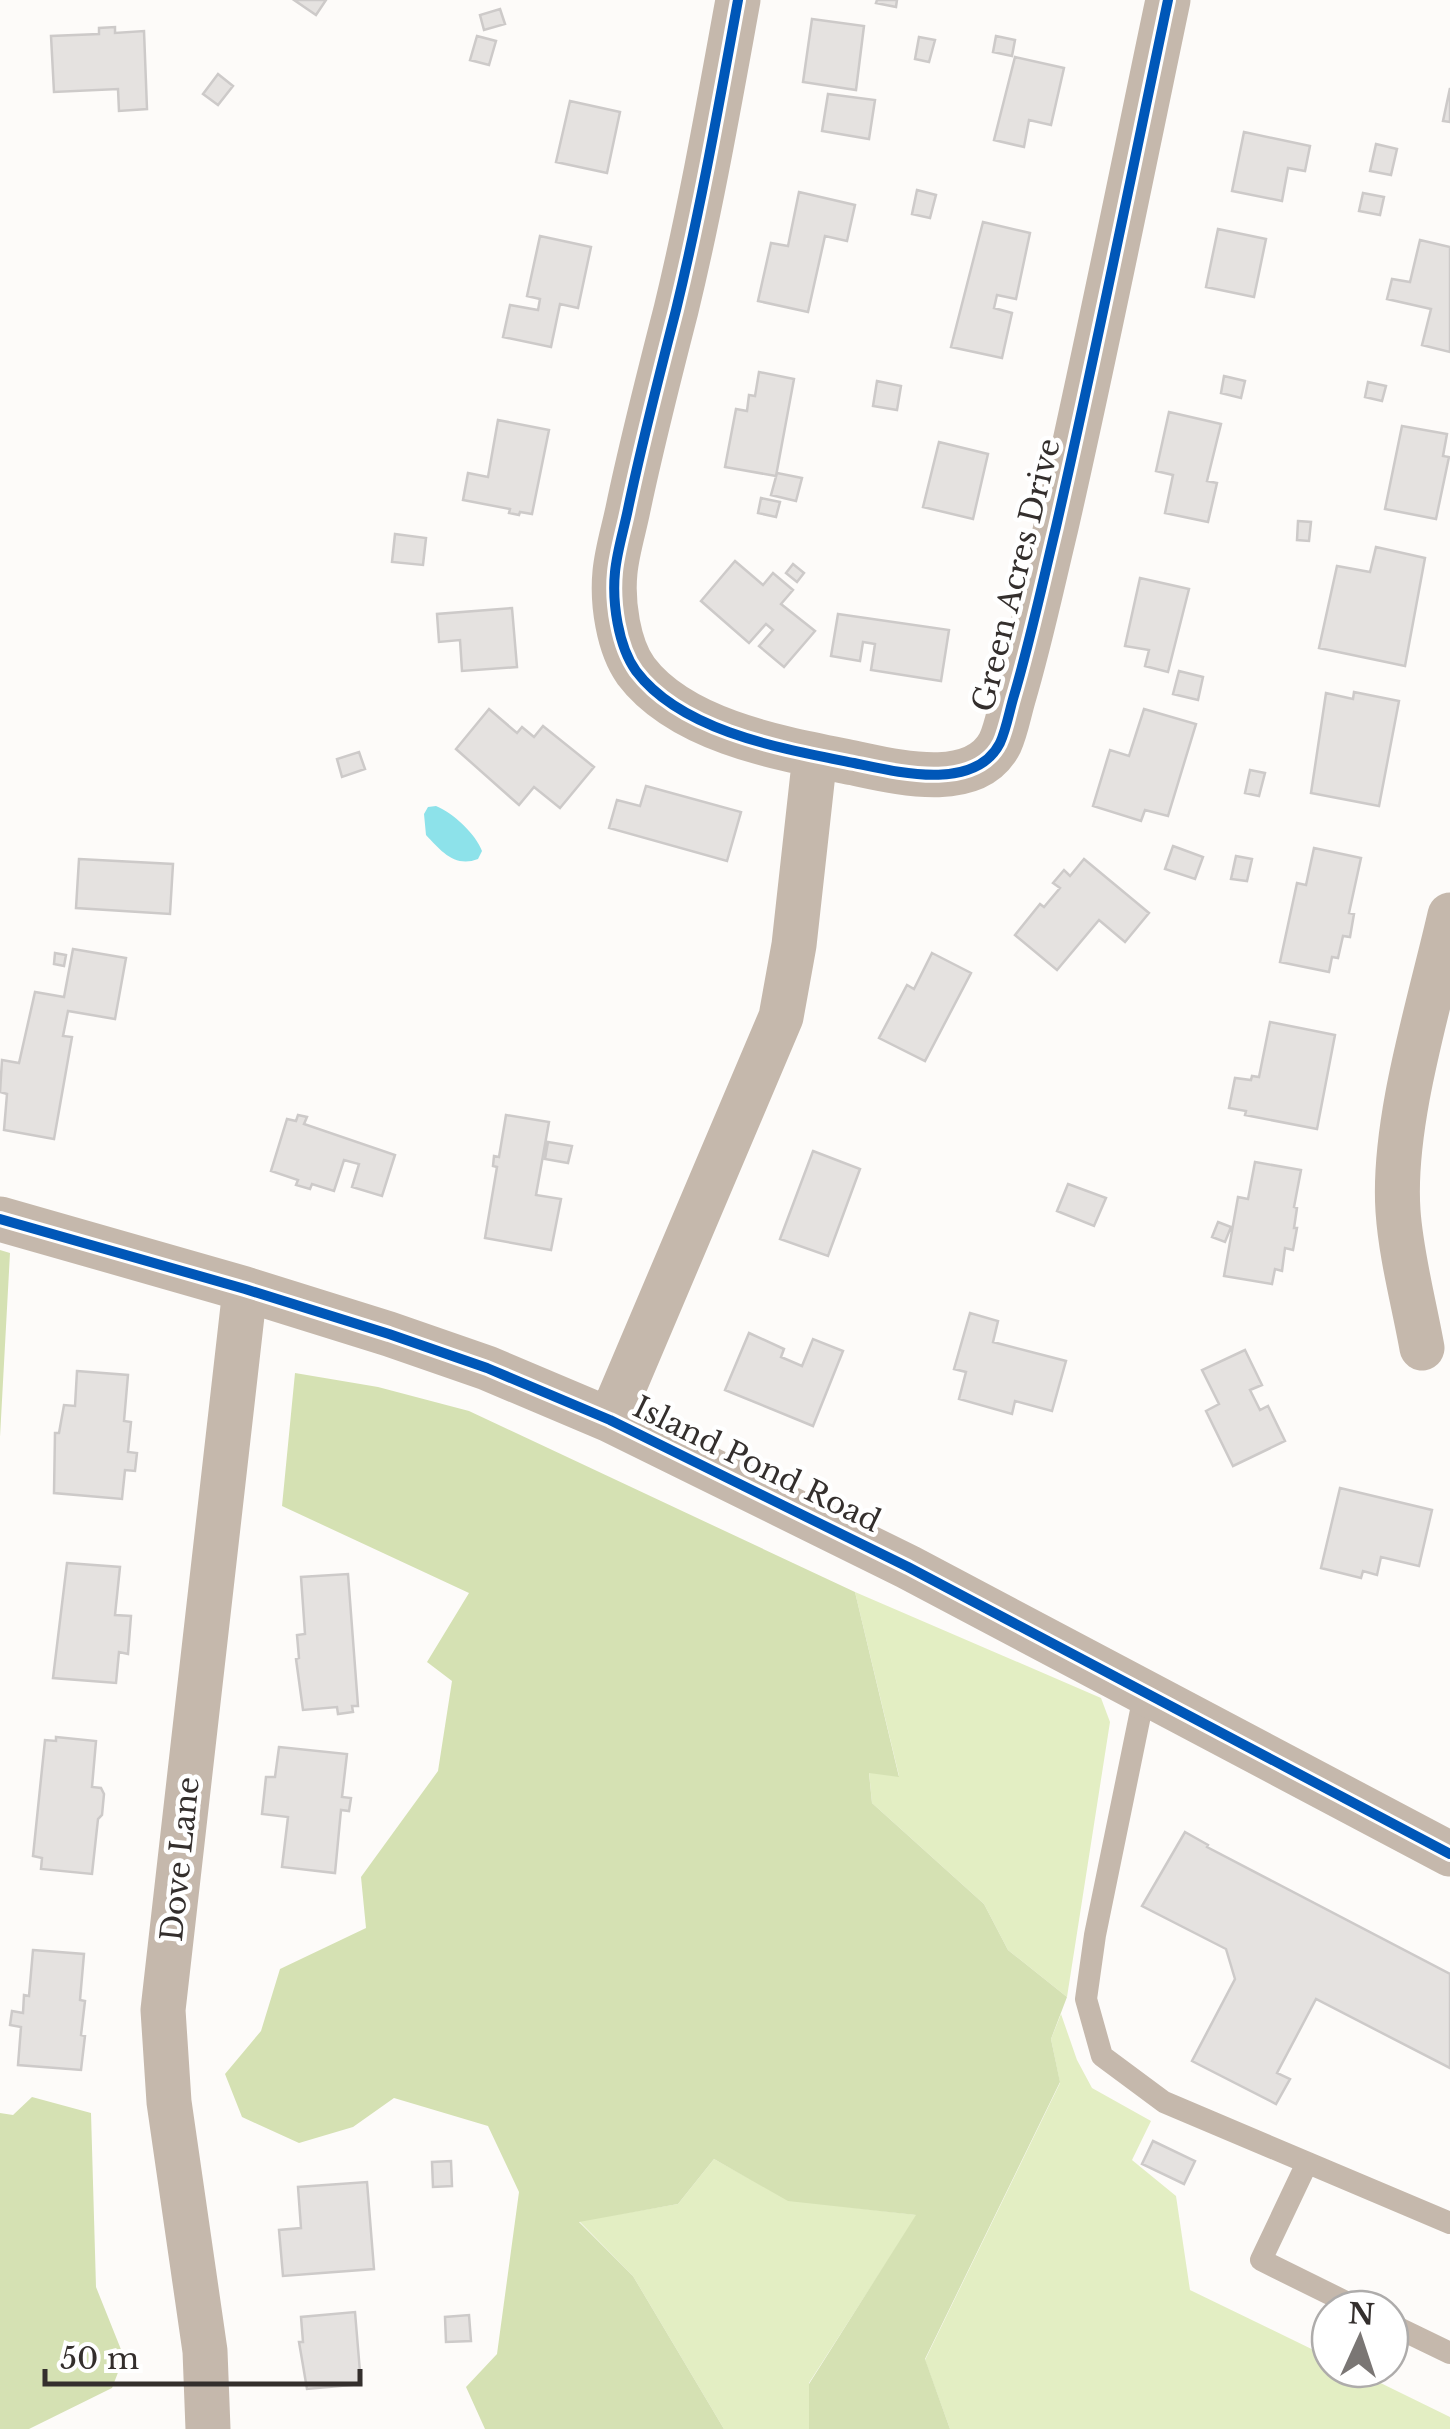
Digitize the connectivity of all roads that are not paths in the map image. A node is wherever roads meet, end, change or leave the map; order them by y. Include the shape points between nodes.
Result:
1 (738, 0) edge
2 (1168, 0) edge
3 (815, 755) junction
4 (1450, 915) edge
5 (0, 1220) edge
6 (245, 1289) junction
7 (1422, 1348) dead end
8 (610, 1420) junction
9 (1144, 1691) junction
10 (1450, 1854) edge
11 (1308, 2163) junction
12 (1450, 2223) edge
13 (1320, 2289) edge
14 (1410, 2334) edge
15 (1450, 2353) edge
16 (208, 2429) edge

1 - 3 street, Green Acres Drive via 696,226 635,473 615,573 616,606 636,670 666,700 722,730
2 - 3 street, Green Acres Drive via 1070,467 1000,742 988,760 953,774 891,771
3 - 8 street via 780,1016
4 - 7 street via 1399,1164 1398,1211
5 - 6 street, Island Pond Road
6 - 8 street, Island Pond Road via 487,1368
6 - 16 street, Dove Lane via 163,2010 169,2102 205,2350
8 - 9 street, Island Pond Road
9 - 10 street, Island Pond Road
9 - 11 lane via 1086,1999 1102,2056 1164,2102
11 - 12 lane
11 - 13 lane via 1261,2260
14 - 15 lane

